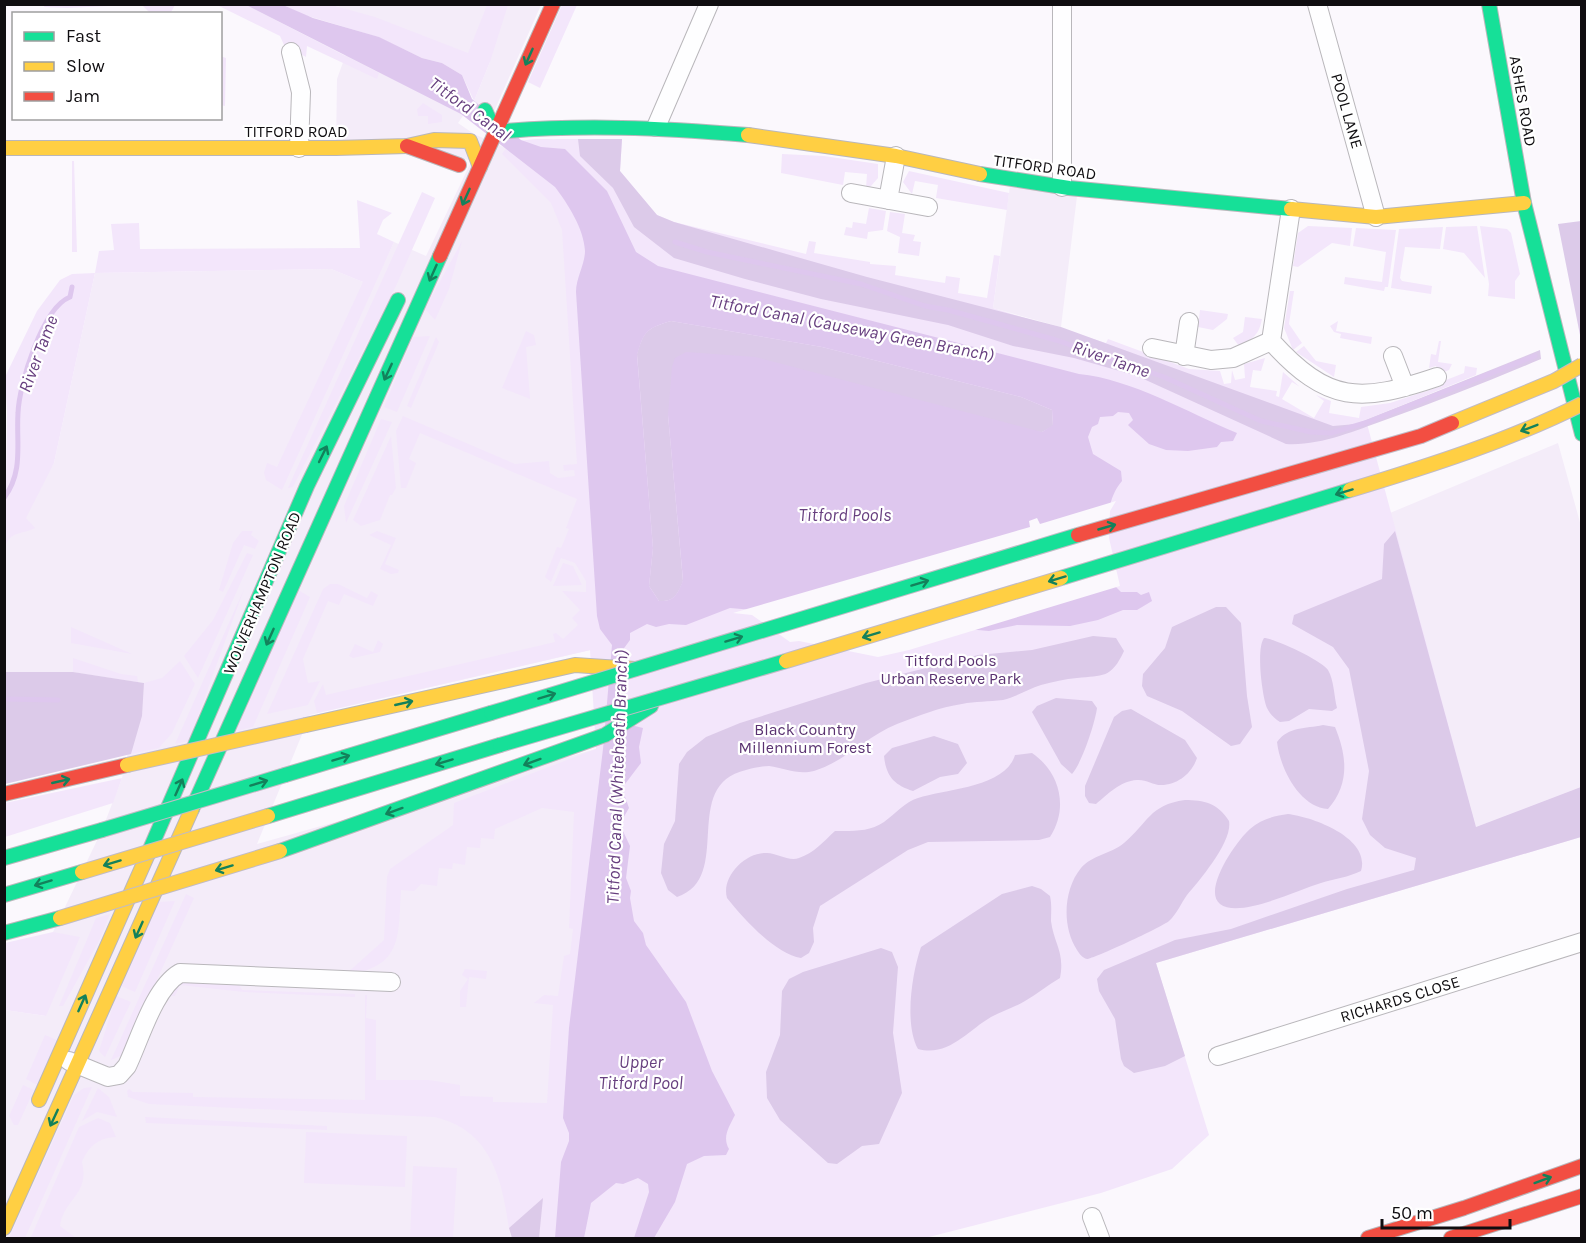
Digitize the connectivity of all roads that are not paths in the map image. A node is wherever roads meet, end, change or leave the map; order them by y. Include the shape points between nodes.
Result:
1 (553, 4) edge
2 (709, 4) edge
3 (1062, 4) edge
4 (1317, 4) edge
5 (1490, 4) edge
6 (291, 52) dead end
7 (492, 93) dead end
8 (516, 112) junction
9 (492, 120) junction
10 (564, 126) junction
11 (656, 127) junction
12 (407, 146) junction
13 (4, 148) edge
14 (299, 148) junction
15 (475, 149) junction
16 (896, 156) junction
17 (1062, 187) junction
18 (851, 193) dead end
19 (888, 200) junction
20 (1524, 203) junction
21 (928, 207) dead end
22 (1291, 209) junction
23 (1376, 217) junction
24 (402, 290) dead end
25 (1189, 322) dead end
26 (1271, 341) junction
27 (1152, 348) dead end
28 (1184, 356) junction
29 (1393, 356) dead end
30 (1581, 365) edge
31 (1437, 376) dead end
32 (1406, 387) junction
33 (1581, 404) edge
34 (364, 424) junction
35 (1581, 434) edge
36 (316, 530) junction
37 (286, 533) junction
38 (261, 589) junction
39 (636, 669) junction
40 (659, 700) junction
41 (4, 794) edge
42 (4, 858) edge
43 (4, 895) edge
44 (4, 933) edge
45 (1581, 942) edge
46 (391, 982) dead end
47 (58, 1056) junction
48 (1218, 1056) dead end
49 (79, 1065) junction
50 (33, 1114) dead end
51 (1581, 1166) edge
52 (1581, 1196) edge
53 (1092, 1217) dead end
54 (4, 1227) edge
55 (1100, 1239) edge
56 (1368, 1239) edge
57 (1451, 1239) edge

1 -> 8 main road
2 - 11 street
3 - 17 street
4 - 23 street, POOL LANE
5 - 20 main road, ASHES ROAD
6 - 14 street via 301,92
7 - 9 main road
8 - 9 main road
8 - 10 main road, TITFORD ROAD
9 - 10 main road, TITFORD ROAD via 511,132
9 - 15 main road
9 - 15 main road, WOLVERHAMPTON ROAD via 489,145
10 - 11 main road, TITFORD ROAD
11 - 16 main road, TITFORD ROAD via 782,138
12 - 14 main road, TITFORD ROAD
12 - 15 main road, TITFORD ROAD via 434,140
12 - 15 main road, TITFORD ROAD via 457,170 469,166
13 - 14 main road, TITFORD ROAD
15 -> 34 main road, WOLVERHAMPTON ROAD
16 - 17 main road, TITFORD ROAD
16 - 19 street
17 - 22 main road, TITFORD ROAD
18 - 19 street
19 - 21 street
20 - 23 main road, TITFORD ROAD
20 - 35 main road, ASHES ROAD
22 - 23 main road, TITFORD ROAD
22 - 26 street
37 -> 24 main road, WOLVERHAMPTON ROAD
25 - 28 street
26 - 28 street via 1233,358
26 - 32 street via 1305,376 1328,387 1367,395
27 - 28 street
29 - 32 street
39 -> 30 main road, bridge via 1421,436
31 - 32 street
33 -> 40 main road, bridge via 1437,464
34 - 36 main road, WOLVERHAMPTON ROAD
34 - 37 main road via 347,432 303,522
36 - 38 main road via 297,540 287,562
36 -> 49 main road, WOLVERHAMPTON ROAD
37 - 38 main road, WOLVERHAMPTON ROAD
47 -> 38 main road, WOLVERHAMPTON ROAD via 217,700
41 -> 39 main road, bridge via 575,665
42 -> 39 main road, bridge
40 -> 43 main road, bridge
40 -> 44 main road, bridge via 605,735 508,771 280,851
45 - 48 street, RICHARDS CLOSE
46 - 49 street via 180,973 160,991 119,1076 108,1077
47 - 49 street
47 - 50 main road, WOLVERHAMPTON ROAD
49 -> 54 main road, WOLVERHAMPTON ROAD
56 -> 51 main road
52 - 57 main road
53 - 55 street

